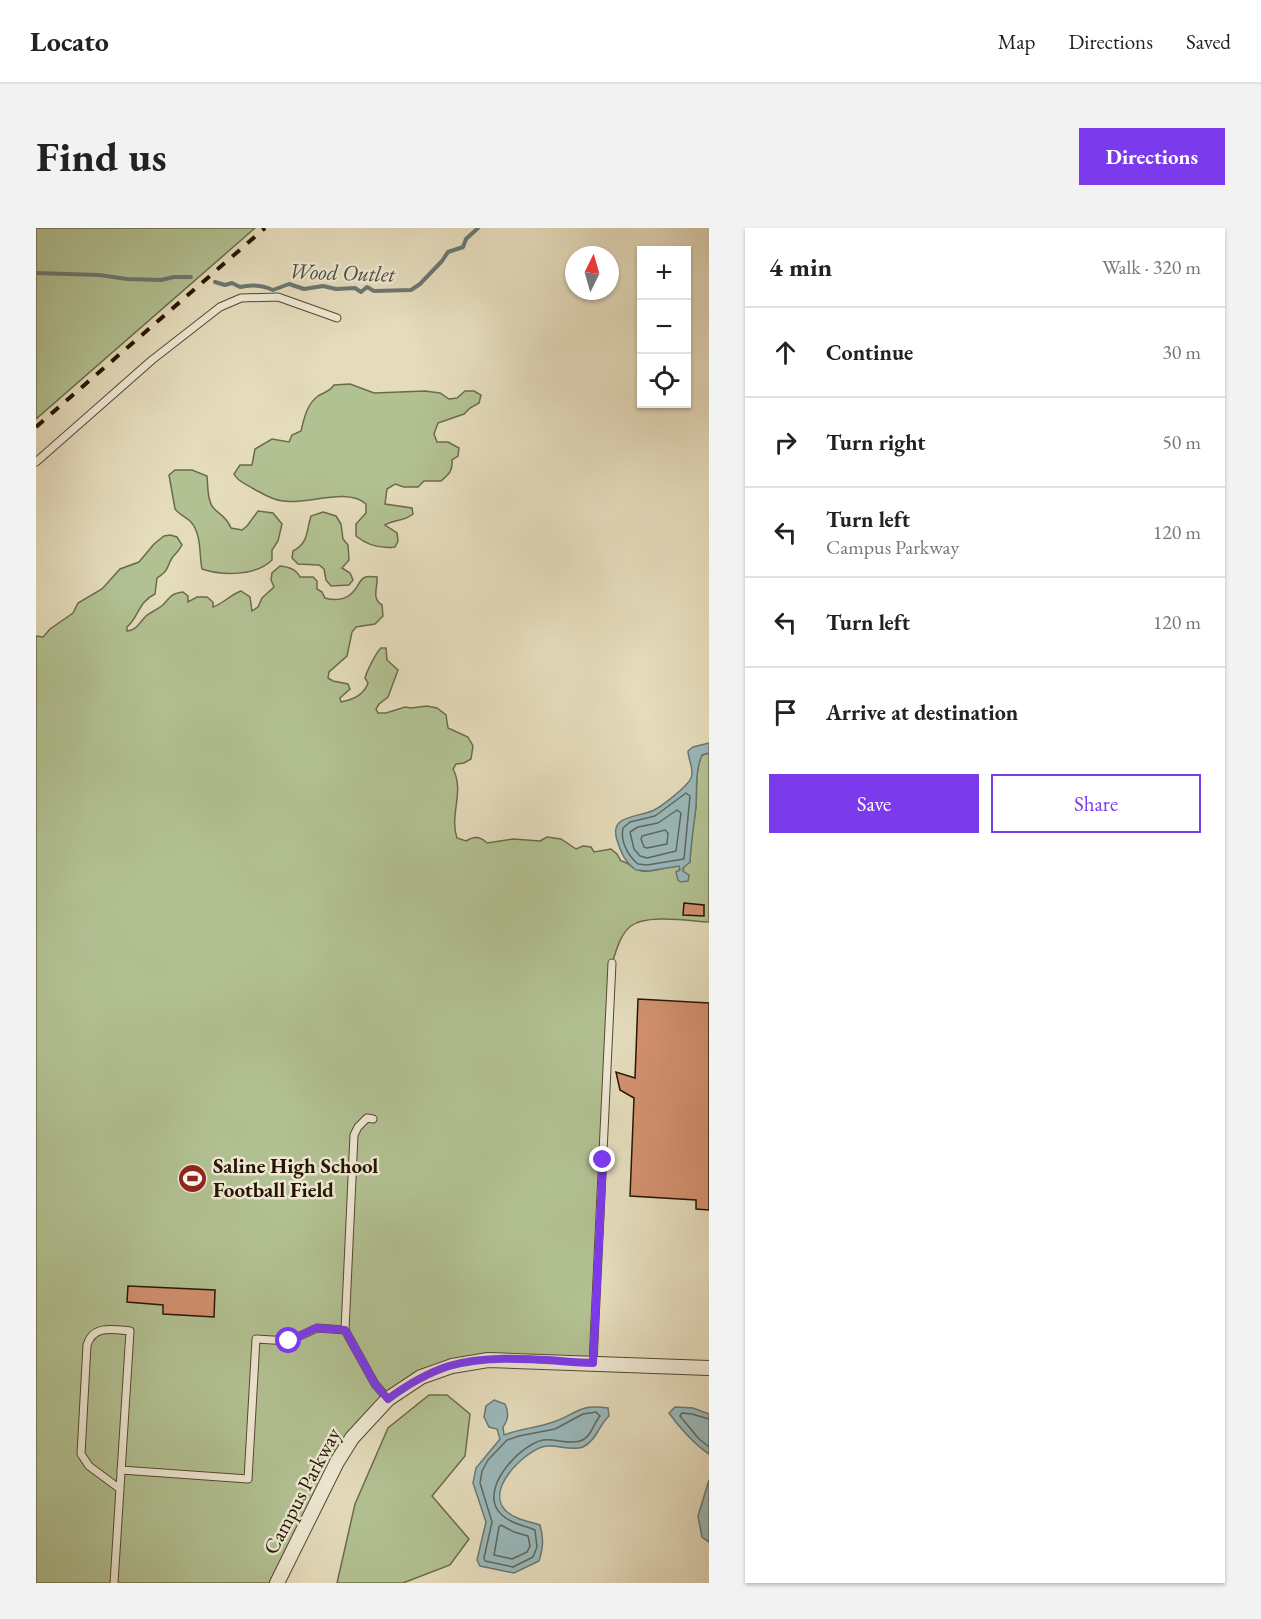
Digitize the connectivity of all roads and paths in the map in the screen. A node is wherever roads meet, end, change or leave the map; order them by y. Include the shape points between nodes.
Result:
1 (337, 318) dead end
2 (36, 462) edge
3 (612, 963) dead end
4 (373, 1119) dead end
5 (345, 1330) junction
6 (593, 1363) junction
7 (709, 1368) edge
8 (388, 1399) junction
9 (121, 1470) junction
10 (120, 1489) junction
11 (114, 1583) edge
12 (278, 1583) edge

1 - 2 lane via 278,297 242,298 220,307 152,360
3 - 6 lane
4 - 5 lane via 367,1118 354,1135
5 - 8 lane via 375,1384
5 - 9 lane via 316,1328 289,1341 256,1339 248,1479
6 - 7 street, Campus Parkway
6 - 8 street, Campus Parkway via 468,1362 421,1377
8 - 12 street, Campus Parkway via 346,1447
9 - 10 lane
9 - 10 lane via 130,1330 102,1330 92,1334 87,1345 81,1450 86,1463
10 - 11 lane

